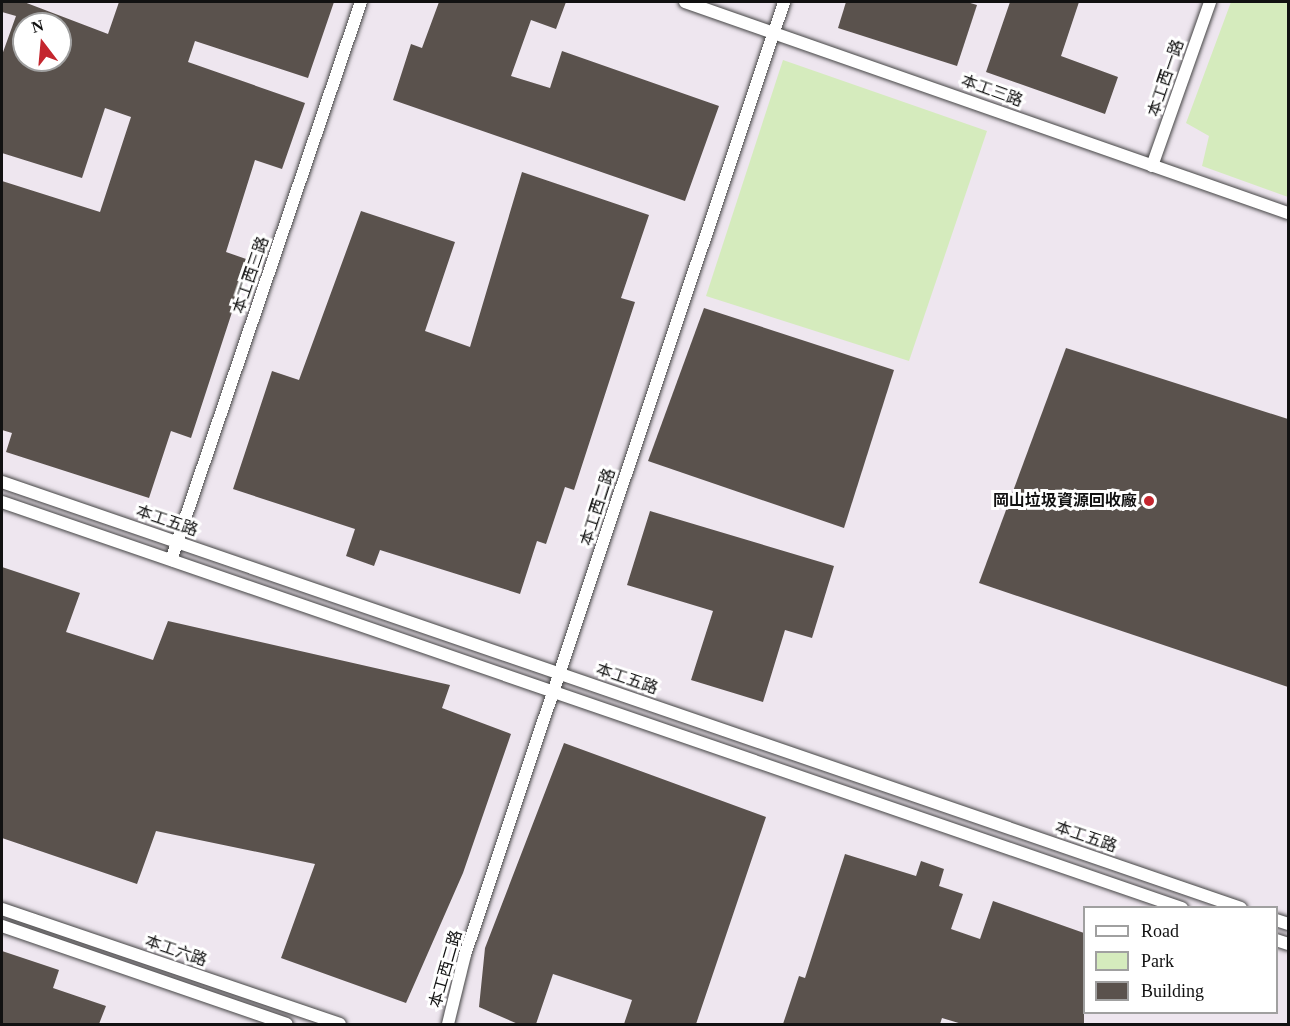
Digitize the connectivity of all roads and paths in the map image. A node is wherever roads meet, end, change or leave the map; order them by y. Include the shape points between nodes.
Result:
1 (361, 2) edge
2 (685, 2) edge
3 (784, 2) edge
4 (1210, 2) edge
5 (774, 31) junction
6 (1152, 166) junction
7 (1288, 213) edge
8 (2, 482) edge
9 (2, 502) edge
10 (177, 542) junction
11 (171, 560) junction
12 (560, 674) junction
13 (554, 692) junction
14 (1176, 906) edge
15 (1235, 906) edge
16 (2, 909) edge
17 (2, 926) edge
18 (287, 1024) edge
19 (340, 1024) edge
20 (448, 1024) edge

1 - 10 street, 本工西三路
2 - 5 street, 本工三路
3 - 5 street, 本工西二路
4 - 6 street, 本工西一路
5 - 6 street, 本工三路
5 - 12 street, 本工西二路
6 - 7 street, 本工三路
8 - 10 street, 本工五路
9 - 11 street
10 - 11 street, 本工西三路
10 - 12 street, 本工五路
11 - 13 street
12 - 13 street, 本工西二路
12 - 15 street, 本工五路
13 - 14 street
13 - 20 street, 本工西二路 via 465,955
16 - 19 street, 本工六路
17 - 18 street, 本工六路

